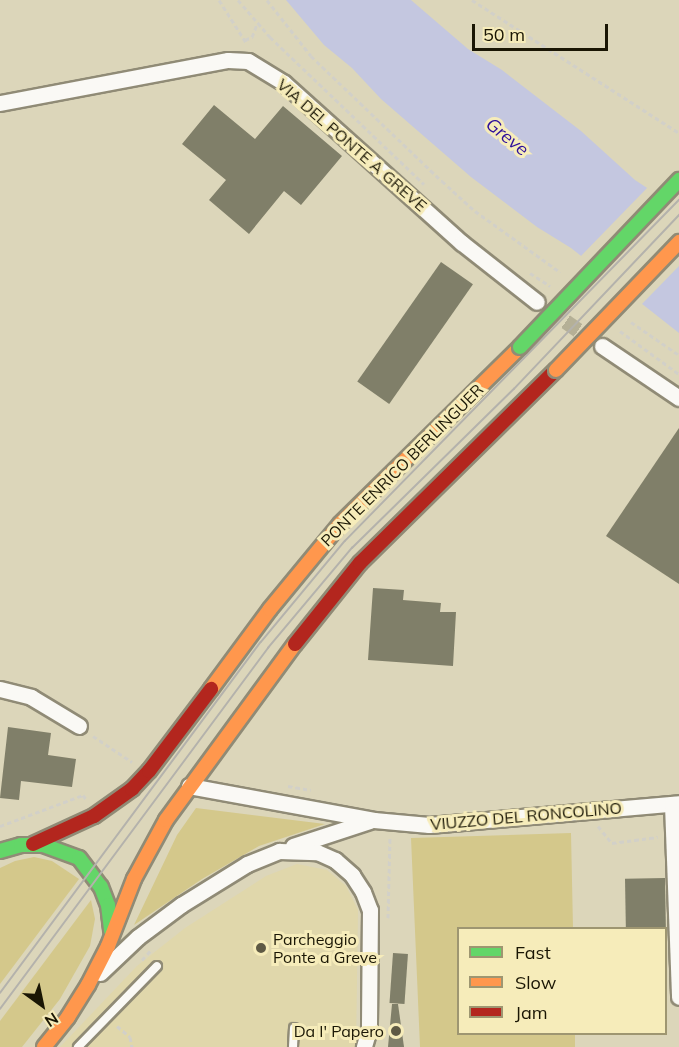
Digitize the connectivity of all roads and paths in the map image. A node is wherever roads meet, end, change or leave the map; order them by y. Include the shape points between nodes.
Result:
1 (219, 0) edge
2 (238, 0) edge
3 (267, 0) edge
4 (472, 0) edge
5 (258, 23) junction
6 (0, 103) edge
7 (679, 133) edge
8 (679, 180) edge
9 (429, 189) dead end
10 (679, 242) edge
11 (521, 267) dead end
12 (560, 273) dead end
13 (550, 286) dead end
14 (537, 302) tunnel mouth
15 (627, 319) dead end
16 (616, 328) dead end
17 (602, 346) tunnel mouth
18 (679, 355) edge
19 (679, 374) edge
20 (679, 398) edge
21 (0, 689) edge
22 (79, 726) joint
23 (149, 771) junction
24 (189, 786) junction
25 (284, 786) dead end
26 (316, 791) dead end
27 (676, 803) edge
28 (374, 820) junction
29 (33, 844) junction
30 (0, 851) edge
31 (279, 851) junction
32 (111, 935) junction
33 (159, 943) dead end
34 (157, 966) dead end
35 (136, 967) dead end
36 (88, 985) junction
37 (679, 997) edge
38 (111, 1021) dead end
39 (294, 1029) dead end
40 (44, 1047) edge
41 (78, 1047) edge
42 (132, 1047) edge
43 (293, 1047) edge
44 (364, 1047) edge

1 - 5 path via 245,40 252,37
2 - 5 path
3 - 12 path via 311,56 442,181 475,211
4 - 7 path
5 - 9 path
6 - 14 street, VIA DEL PONTE A GREVE via 228,60 248,62 284,83 462,243
8 - 23 main road, PONTE ENRICO BERLINGUER, bridge via 520,347 340,524 270,609
10 - 24 main road, bridge via 360,563 309,624
11 - 13 path
15 - 18 path
16 - 19 path
17 - 20 street
21 - 22 street via 31,697
22 - 23 path
23 - 29 main road, PONTE ENRICO BERLINGUER via 106,809
24 - 28 street, VIUZZO DEL RONCOLINO
24 - 32 main road via 144,857
25 - 26 path
27 - 28 street, VIUZZO DEL RONCOLINO via 458,824
27 - 37 street
28 - 31 street, VIUZZO DEL RONCOLINO
29 - 30 main road
29 - 32 main road via 70,853 91,871 108,905
31 - 36 street, VIUZZO DEL RONCOLINO via 247,864 181,905 138,937
31 - 44 street via 310,850 323,854 342,865 363,892 371,917 369,1029
32 - 36 main road
33 - 35 path
34 - 41 lane
36 - 40 main road
38 - 42 path via 130,1037
39 - 43 lane

